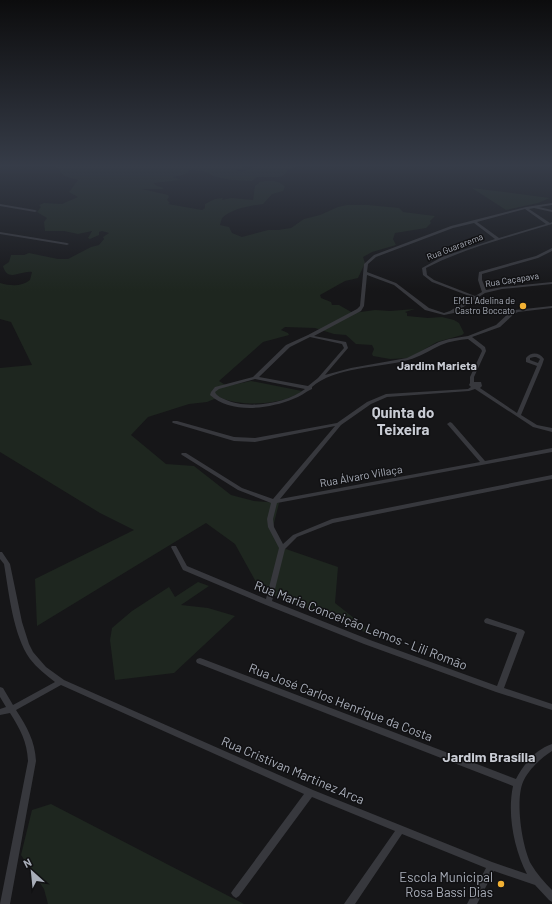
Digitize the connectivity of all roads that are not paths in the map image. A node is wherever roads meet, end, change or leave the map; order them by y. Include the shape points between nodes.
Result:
1 (13, 207) edge
2 (531, 207) edge
3 (532, 207) edge
4 (526, 208) junction
5 (35, 211) dead end
6 (552, 211) edge
7 (474, 221) junction
8 (550, 223) edge
9 (0, 233) edge
10 (498, 239) junction
11 (67, 244) dead end
12 (552, 249) edge
13 (365, 273) junction
14 (380, 278) junction
15 (365, 281) junction
16 (552, 283) edge
17 (484, 292) junction
18 (475, 297) junction
19 (552, 307) edge
20 (310, 336) junction
21 (469, 337) junction
22 (540, 365) dead end
23 (328, 368) junction
24 (345, 372) junction
25 (254, 378) junction
26 (320, 378) junction
27 (475, 385) junction
28 (310, 388) junction
29 (519, 415) junction
30 (175, 422) dead end
31 (339, 424) junction
32 (450, 424) dead end
33 (552, 430) edge
34 (552, 450) edge
35 (184, 454) dead end
36 (484, 464) junction
37 (552, 477) edge
38 (274, 502) junction
39 (174, 547) dead end
40 (282, 548) junction
41 (0, 554) edge
42 (268, 603) junction
43 (487, 621) dead end
44 (200, 661) dead end
45 (61, 682) junction
46 (0, 690) edge
47 (499, 690) junction
48 (552, 708) edge
49 (6, 711) edge
50 (0, 716) edge
51 (552, 746) edge
52 (518, 784) junction
53 (310, 793) junction
54 (401, 829) junction
55 (492, 866) junction
56 (536, 881) junction
57 (236, 893) dead end
58 (552, 896) edge
59 (5, 904) edge
60 (349, 904) edge
61 (472, 904) edge

1 - 5 street
2 - 4 street
3 - 6 street
4 - 7 street
4 - 8 street
7 - 10 street
7 - 13 street via 375,256 366,264
8 - 10 street, Rua Guararema
9 - 11 street
10 - 18 street, Rua Guararema via 443,258 424,268 425,275 433,281
12 - 17 street via 538,257 480,273
13 - 14 street, Rua Caçapava
13 - 15 street
14 - 15 street
14 - 18 street, Rua Caçapava via 395,284 427,309 444,314 452,312
15 - 20 street via 362,306 359,310
16 - 17 street, Rua Caçapava
17 - 18 street, Rua Caçapava
19 - 21 street via 517,311 498,326
20 - 23 street via 341,341 346,345
20 - 25 street via 288,346
21 - 24 street via 438,344 413,357
21 - 27 street via 484,351 472,377
22 - 29 street
23 - 24 street
23 - 26 street
24 - 26 street
25 - 28 street
25 - 28 street via 217,388 213,395 225,403 256,406 290,399
26 - 28 street
27 - 29 street
27 - 31 street via 463,390 386,396 368,403
29 - 33 street via 535,426
30 - 31 street via 234,439 249,440
31 - 38 street
32 - 36 street
34 - 36 street, Rua Álvaro Villaça
35 - 38 street via 240,489
36 - 38 street, Rua Álvaro Villaça
37 - 40 street via 332,521 295,536
38 - 40 street via 271,527
39 - 42 street, Rua Maria Conceição Lemos - Lili Romão via 185,568
40 - 42 street
41 - 45 street, Rua Cristivan Martinez Arca via 7,564 30,653 45,671
42 - 47 street, Rua Maria Conceição Lemos - Lili Romão
43 - 47 street via 521,632
44 - 52 street, Rua José Carlos Henrique da Costa
45 - 49 street
45 - 53 street, Rua Cristivan Martinez Arca
46 - 49 street
47 - 48 street, Rua Maria Conceição Lemos - Lili Romão
49 - 50 street
49 - 59 street via 31,743 33,751
51 - 52 street via 531,763
52 - 56 street via 516,811 522,854
53 - 54 street, Rua Cristivan Martinez Arca
53 - 57 street
54 - 55 street, Rua Cristivan Martinez Arca
54 - 60 street
55 - 56 street, Rua Cristivan Martinez Arca
55 - 61 street
56 - 58 street

